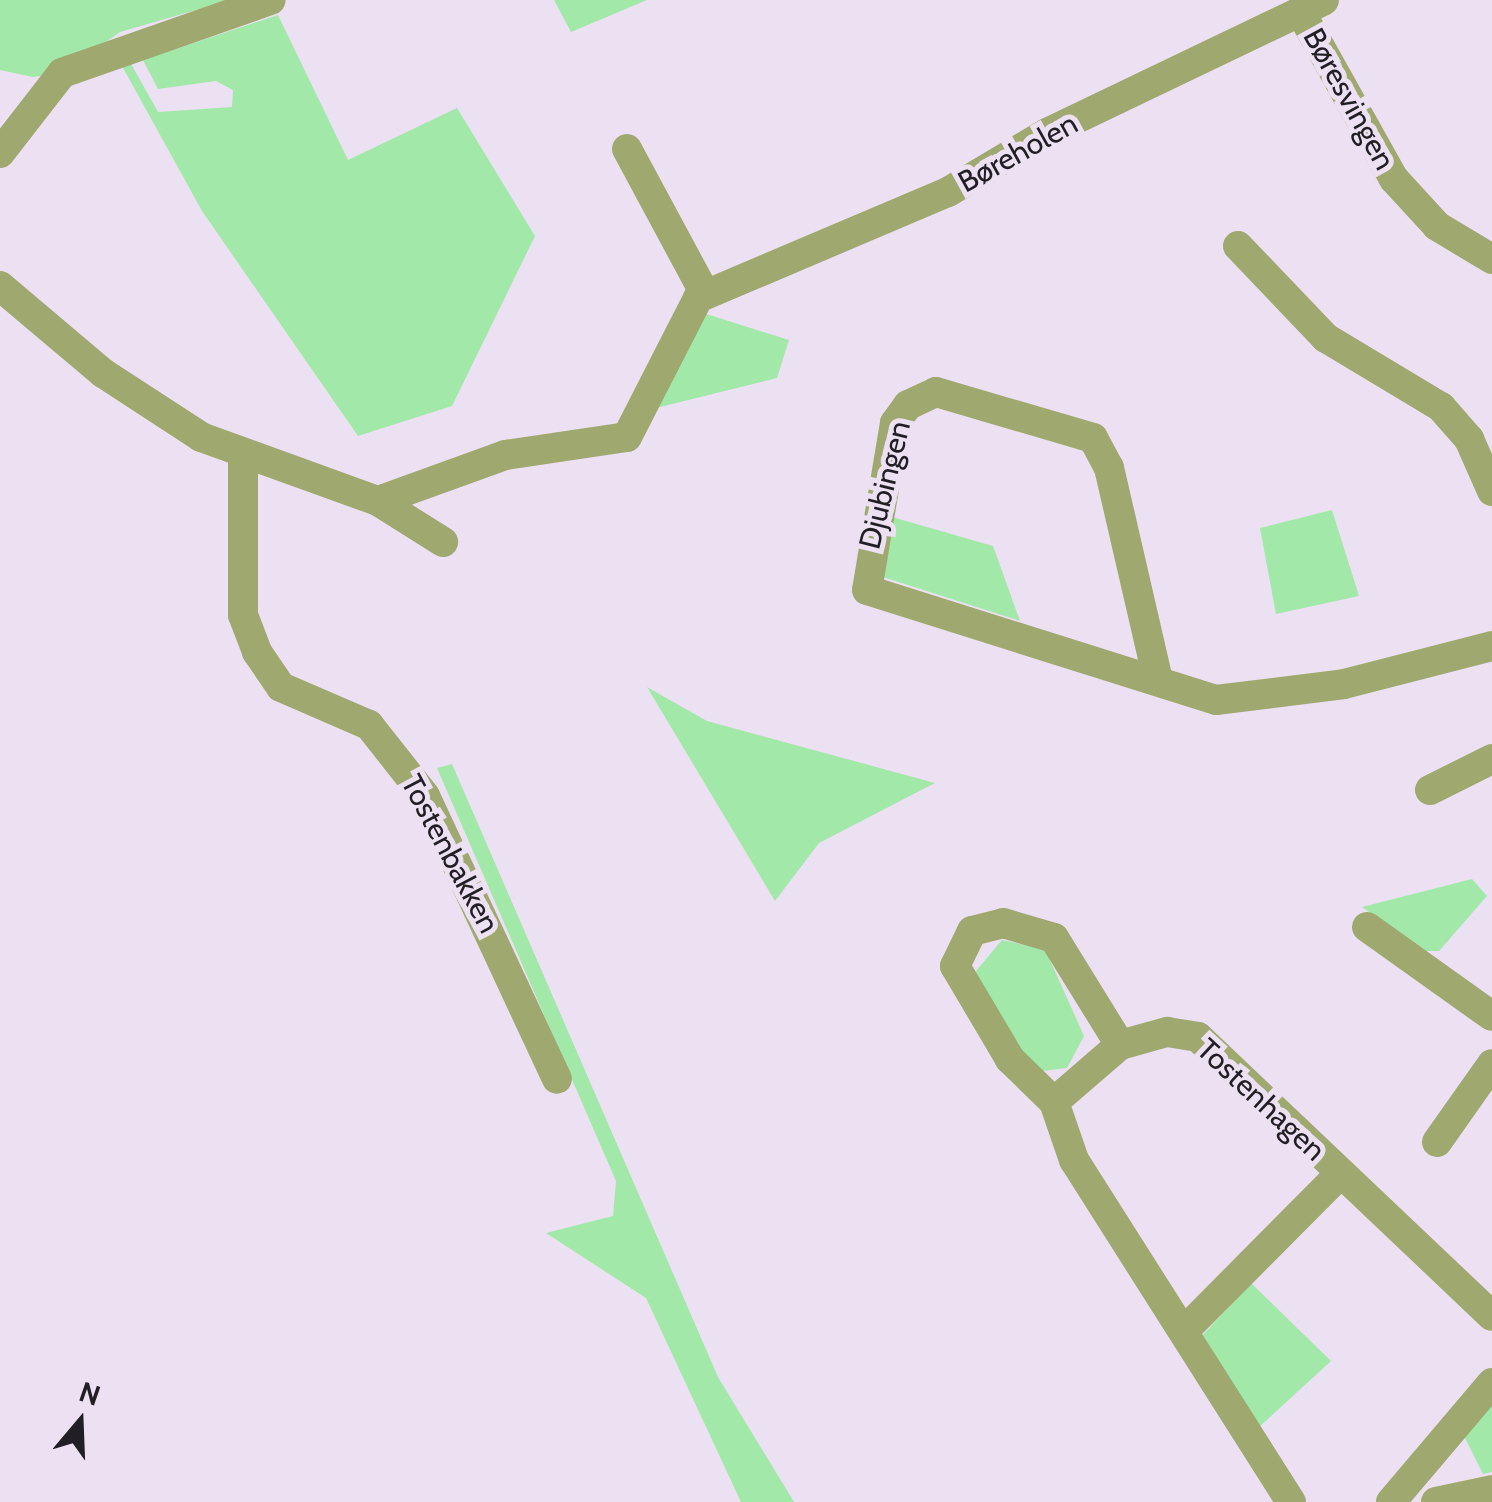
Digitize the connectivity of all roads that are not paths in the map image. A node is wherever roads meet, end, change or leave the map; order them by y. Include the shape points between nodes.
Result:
1 (271, 0) edge
2 (1312, 6) edge
3 (627, 149) dead end
4 (0, 152) edge
5 (1238, 246) dead end
6 (1492, 259) edge
7 (0, 286) edge
8 (706, 294) junction
9 (243, 459) junction
10 (1492, 491) edge
11 (378, 501) junction
12 (443, 542) dead end
13 (1492, 646) edge
14 (1158, 680) junction
15 (1492, 759) edge
16 (1430, 790) dead end
17 (1367, 927) dead end
18 (1492, 1016) edge
19 (1120, 1046) junction
20 (1492, 1064) edge
21 (557, 1079) dead end
22 (1054, 1102) junction
23 (1437, 1142) dead end
24 (1340, 1174) junction
25 (1492, 1316) edge
26 (1186, 1329) junction
27 (1492, 1383) edge
28 (1492, 1490) edge
29 (1292, 1502) edge
30 (1391, 1502) edge
31 (1436, 1502) edge

1 - 4 street via 62,73
2 - 6 street, Børesvingen via 1386,170 1437,226
2 - 8 street, Børeholen via 1047,132 948,192
3 - 8 street
5 - 10 street via 1326,338 1441,407 1469,439
7 - 9 street via 160,414
8 - 11 street via 627,437 504,455
9 - 11 street
9 - 21 street, Tostenbakken via 243,615 257,652 281,687 369,725 425,796
11 - 12 street
13 - 14 street, Djubingen via 1269,696 1216,700
14 - 14 street, Djubingen via 1109,468 1094,438 936,392 908,406 895,423 866,590
15 - 16 street
17 - 18 street
19 - 22 street, Tostenhagen
19 - 22 street via 1054,938 1004,924 972,931 955,966 1010,1059
19 - 24 street, Tostenhagen via 1168,1032 1198,1038
20 - 23 street
22 - 26 street via 1074,1160
24 - 25 street, Tostenhagen
24 - 26 street, Tostenhagen
26 - 29 street
27 - 30 street
28 - 31 street

